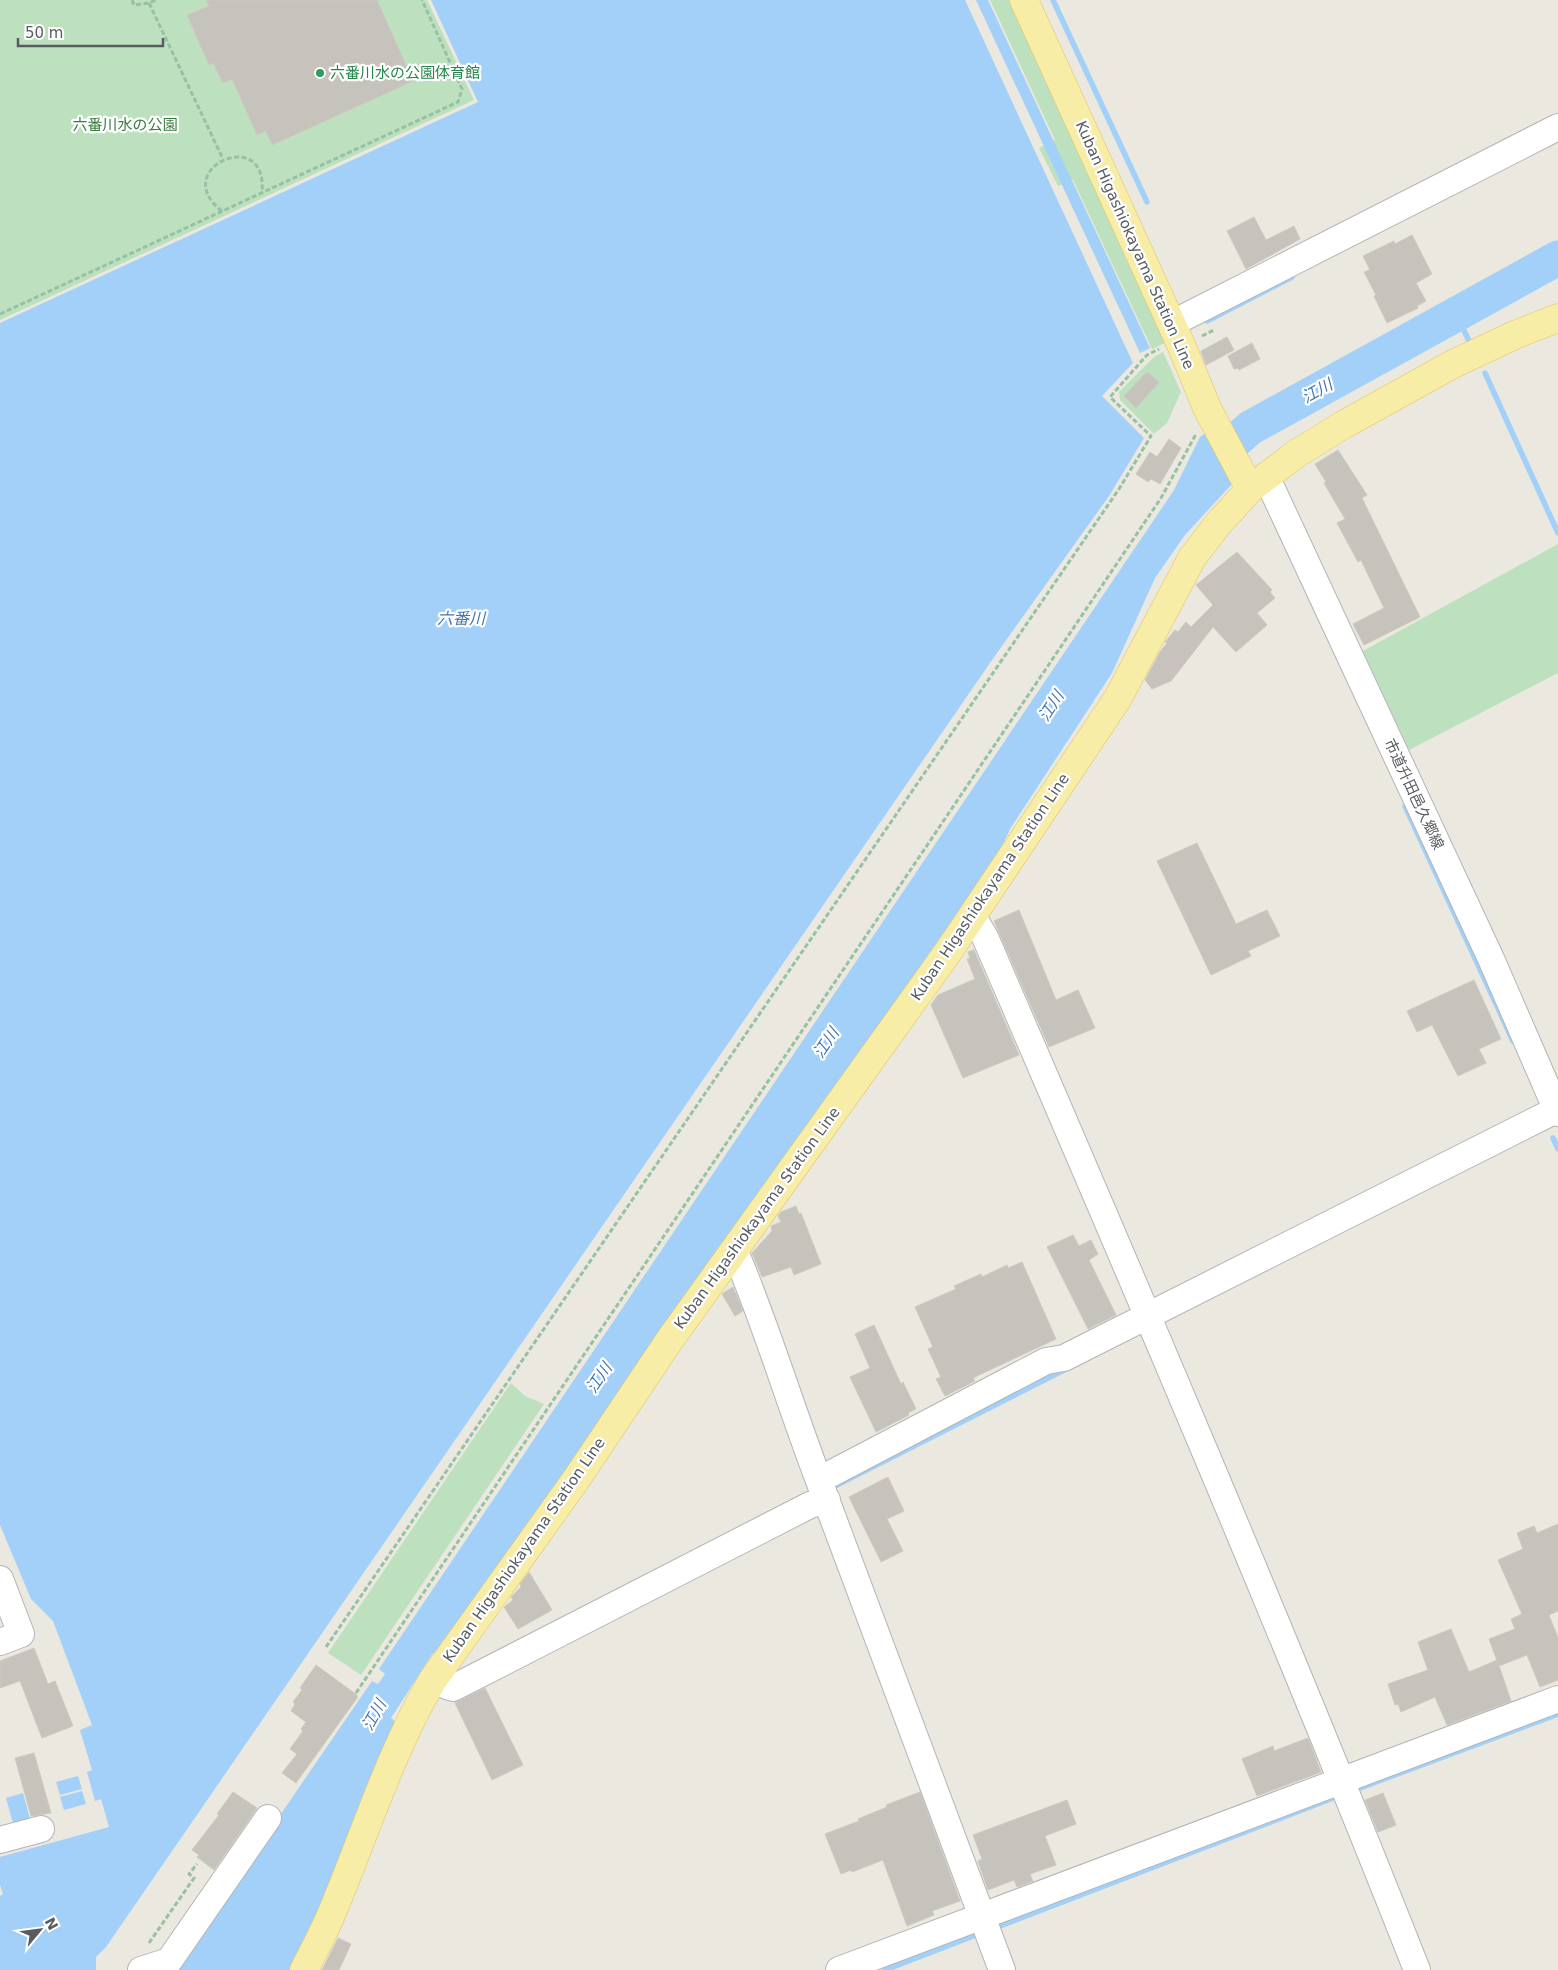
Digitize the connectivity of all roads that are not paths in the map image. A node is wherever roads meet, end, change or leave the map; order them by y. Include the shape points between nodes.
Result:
1 (1024, 0) edge
2 (1558, 127) edge
3 (1558, 318) edge
4 (1174, 332) junction
5 (1252, 479) junction
6 (972, 914) junction
7 (1557, 1110) edge
8 (734, 1249) junction
9 (1150, 1322) junction
10 (823, 1491) junction
11 (0, 1579) edge
12 (0, 1642) edge
13 (432, 1681) junction
14 (1558, 1698) edge
15 (1346, 1789) junction
16 (268, 1818) dead end
17 (41, 1829) dead end
18 (0, 1840) edge
19 (985, 1925) junction
20 (142, 1970) edge
21 (304, 1970) edge
22 (840, 1970) edge
23 (1002, 1970) edge
24 (1417, 1970) edge

1 - 4 main road, Kuban Higashiokayama Station Line
2 - 4 street
3 - 5 main road, Kuban Higashiokayama Station Line via 1453,364
4 - 5 main road, Kuban Higashiokayama Station Line via 1211,416
5 - 6 main road, Kuban Higashiokayama Station Line via 1192,558 1118,698
5 - 7 street, 市道升田邑久郷線 via 1492,961
6 - 8 main road, Kuban Higashiokayama Station Line
6 - 9 street via 989,946
7 - 9 street
8 - 10 street via 756,1301
8 - 13 main road, Kuban Higashiokayama Station Line via 575,1481
9 - 10 street via 1064,1358 1046,1361
9 - 15 street
10 - 13 street via 810,1505 454,1688
10 - 19 street
11 - 12 street via 21,1634
13 - 21 main road, Kuban Higashiokayama Station Line via 414,1712 369,1814 330,1916
14 - 15 street
15 - 19 street
15 - 24 street
16 - 20 street via 169,1961
17 - 18 street
19 - 22 street
19 - 23 street

